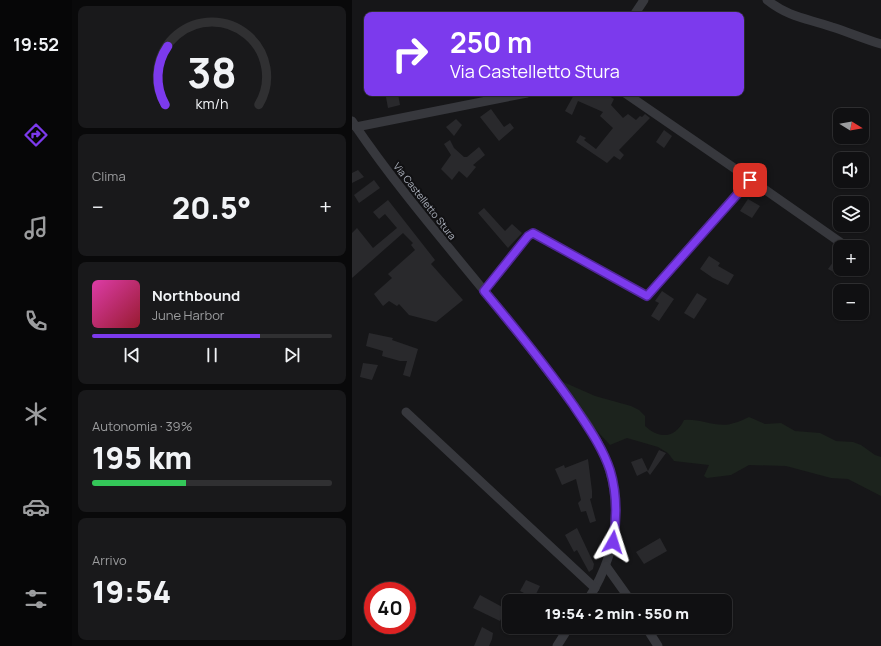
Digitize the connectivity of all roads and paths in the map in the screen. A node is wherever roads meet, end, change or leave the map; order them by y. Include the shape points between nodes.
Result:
1 (644, 0) edge
2 (767, 0) edge
3 (636, 12) edge
4 (881, 44) edge
5 (510, 96) edge
6 (629, 96) edge
7 (354, 124) edge
8 (750, 180) junction
9 (837, 240) edge
10 (484, 291) junction
11 (406, 412) dead end
12 (606, 566) junction
13 (595, 588) junction
14 (591, 594) edge
15 (626, 594) edge
16 (565, 634) edge
17 (650, 634) edge
18 (557, 646) edge
19 (658, 646) edge

1 - 3 street
2 - 4 street via 794,17 834,27
5 - 7 street
6 - 8 street
7 - 10 street, Via Castelletto Stura via 402,192
8 - 9 street
8 - 10 street via 647,296 533,233
10 - 12 street, Via Castelletto Stura via 567,396 603,452 614,489 616,510 613,542
11 - 13 street
12 - 13 street, Via Castelletto Stura
12 - 15 street
13 - 14 street, Via Castelletto Stura
16 - 18 street
17 - 19 street

